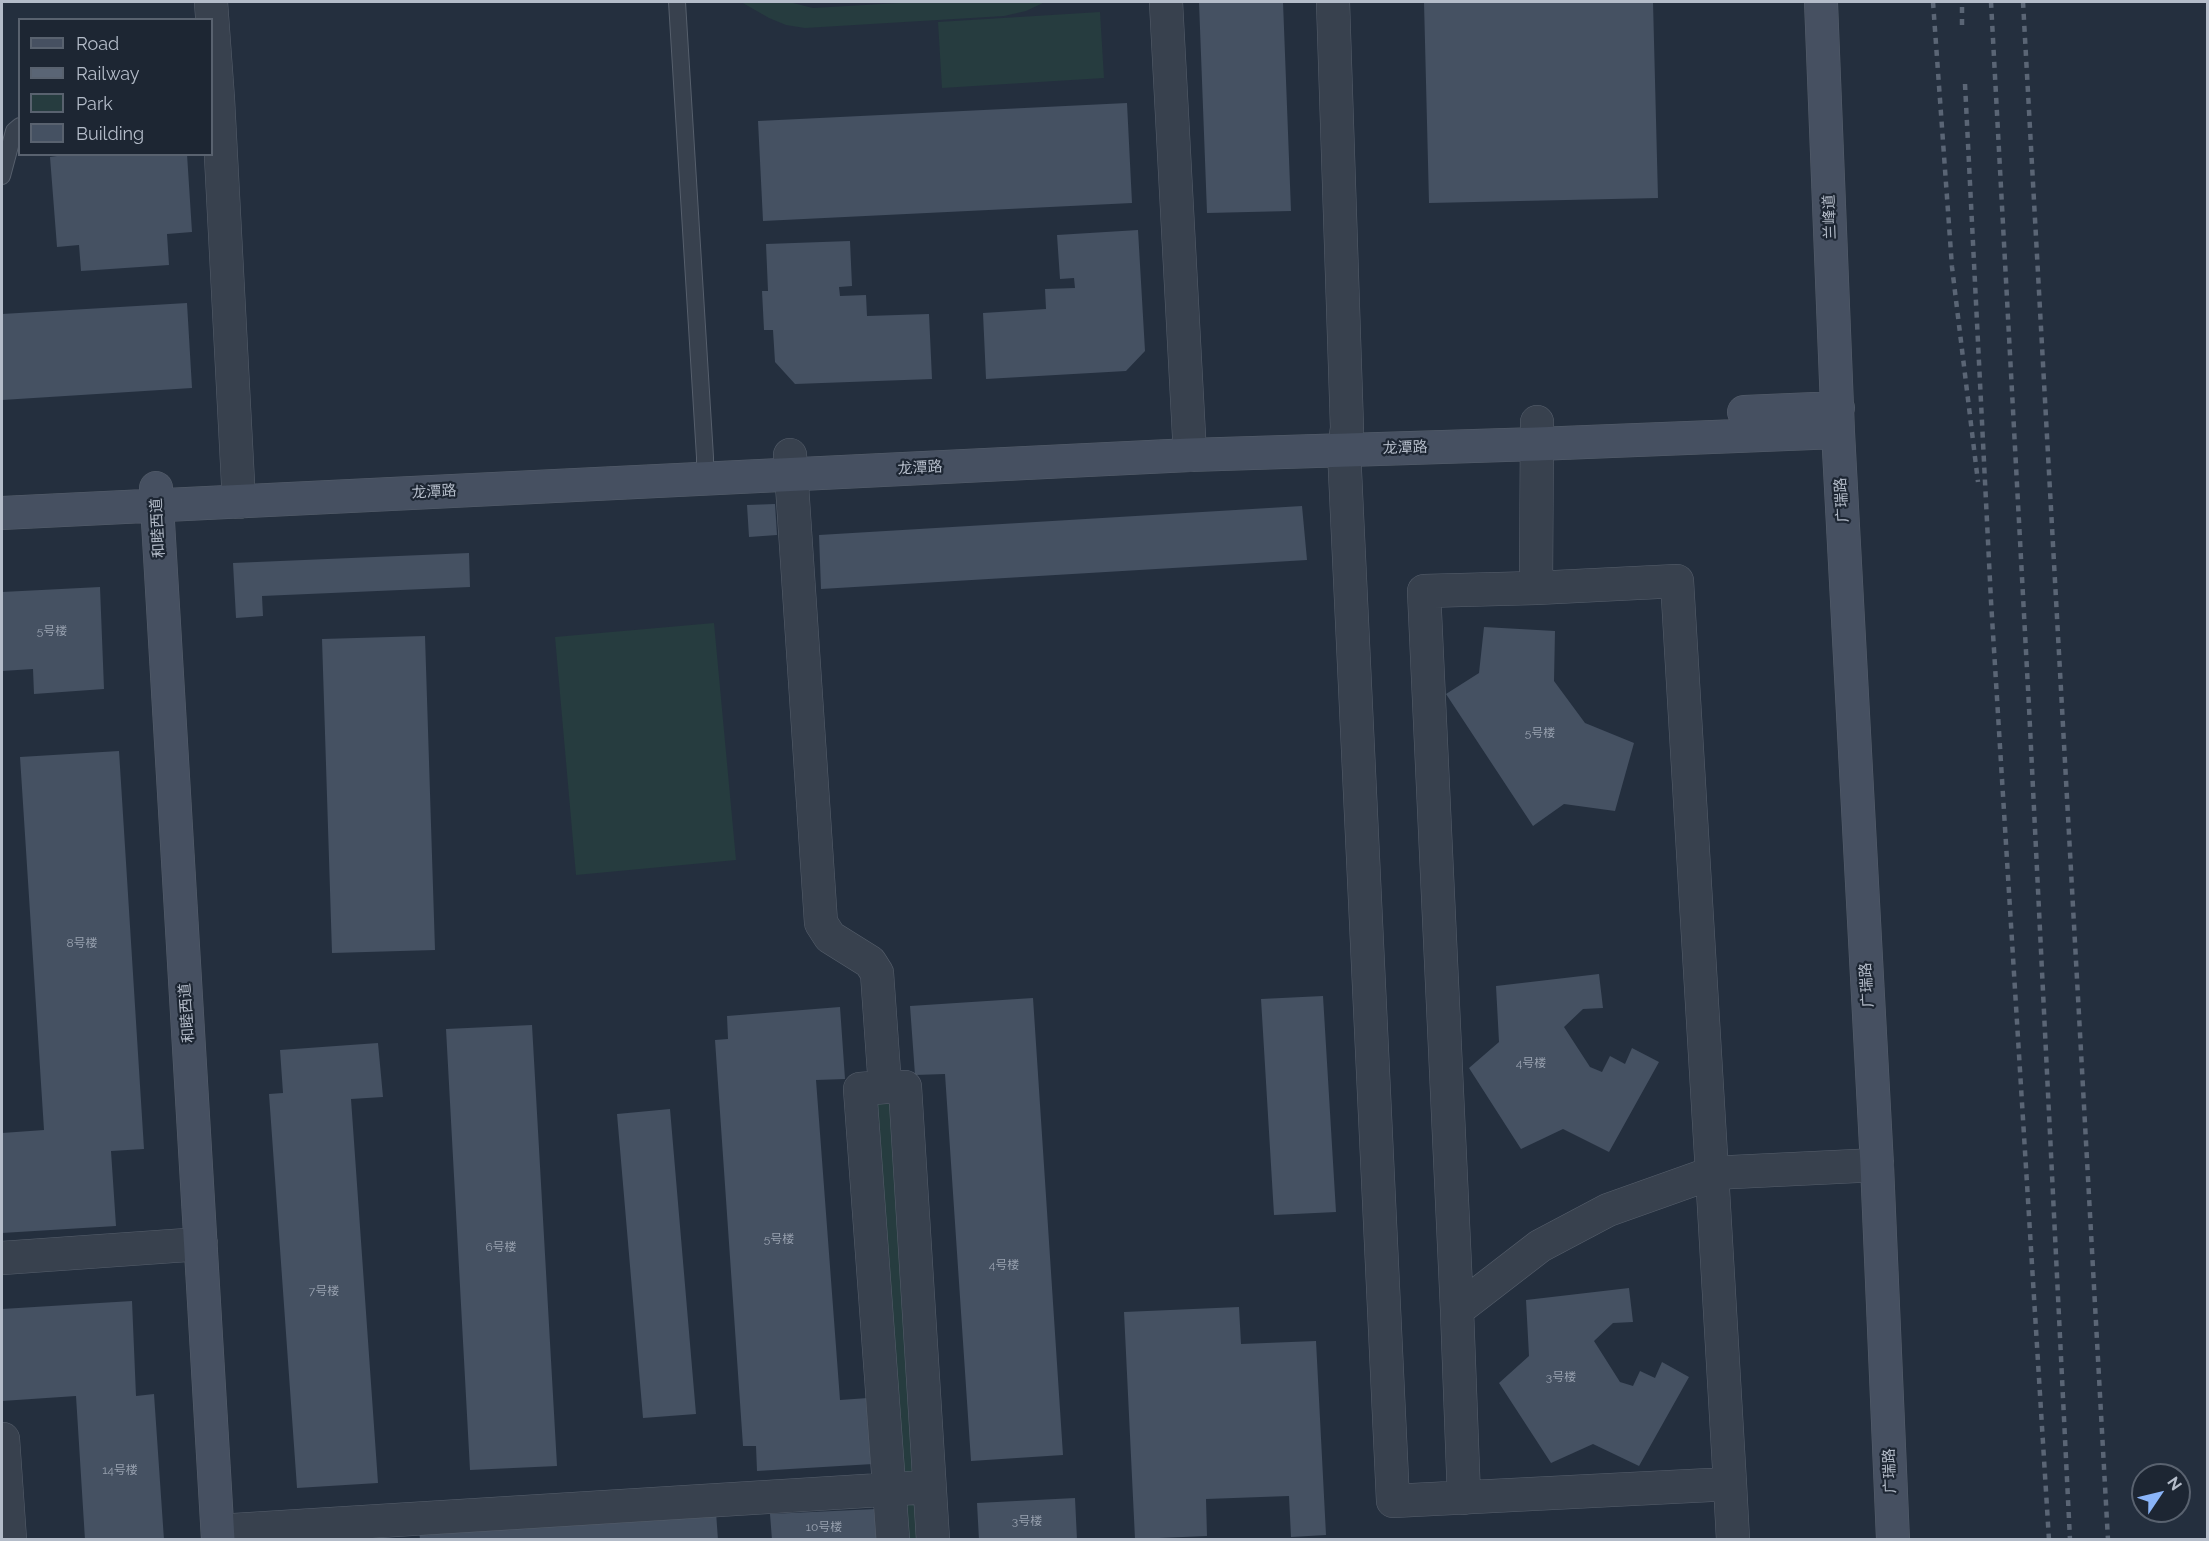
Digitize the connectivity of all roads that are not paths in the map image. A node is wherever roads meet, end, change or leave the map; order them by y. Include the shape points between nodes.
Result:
1 (211, 2) edge
2 (677, 2) edge
3 (1166, 2) edge
4 (1312, 2) edge
5 (1333, 2) edge
6 (1821, 2) edge
7 (212, 18) edge
8 (213, 50) edge
9 (215, 99) edge
10 (18, 128) edge
11 (2, 176) edge
12 (1838, 420) junction
13 (1537, 433) junction
14 (1340, 435) junction
15 (1190, 444) junction
16 (791, 465) junction
17 (705, 468) junction
18 (238, 492) junction
19 (2, 496) edge
20 (156, 497) junction
21 (2, 513) edge
22 (1536, 588) junction
23 (885, 1087) junction
24 (1877, 1165) junction
25 (1712, 1173) junction
26 (201, 1244) junction
27 (2, 1258) edge
28 (1456, 1310) junction
29 (2, 1440) edge
30 (1730, 1484) junction
31 (929, 1487) junction
32 (890, 1490) junction
33 (1464, 1498) junction
34 (218, 1535) edge
35 (10, 1539) edge
36 (893, 1539) edge
37 (933, 1539) edge
38 (1733, 1539) edge
39 (1893, 1539) edge

1 - 7 street
2 - 17 lane
3 - 15 street
4 - 14 street
5 - 14 street
6 - 12 street, 兰峰道
8 - 9 street
9 - 18 street
10 - 11 lane
12 - 13 street, 龙潭路
12 - 24 street, 广瑞路
13 - 14 street, 龙潭路
13 - 22 street
14 - 15 street, 龙潭路
14 - 33 street via 1393,1501
15 - 16 street, 龙潭路
16 - 17 street, 龙潭路
16 - 23 street via 821,923 830,937 870,962 877,973
17 - 18 street, 龙潭路
18 - 20 street, 龙潭路
19 - 20 street, 龙潭路
20 - 21 street, 龙潭路
20 - 26 street, 和睦西道
22 - 25 street via 1677,581
22 - 28 street via 1424,591
23 - 31 street via 905,1087
23 - 32 street via 860,1089
24 - 25 street
24 - 39 street, 广瑞路
25 - 28 street via 1608,1210 1540,1246
25 - 30 street
26 - 27 street
26 - 34 street, 和睦西道
28 - 33 street
29 - 35 street
30 - 33 street
30 - 38 street
31 - 32 street
31 - 37 street
32 - 34 street
32 - 36 street

